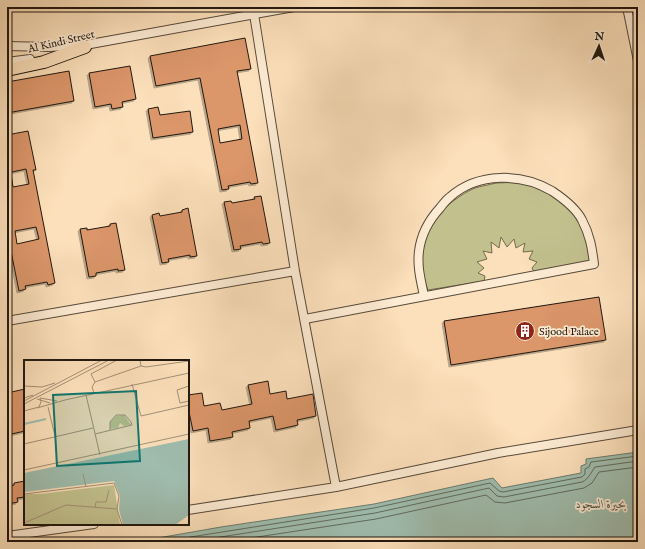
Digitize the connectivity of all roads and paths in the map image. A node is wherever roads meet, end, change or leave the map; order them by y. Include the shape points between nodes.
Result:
1 (294, 7) edge
2 (627, 7) edge
3 (254, 14) junction
4 (120, 38) junction
5 (7, 46) edge
6 (85, 47) junction
7 (638, 61) edge
8 (7, 62) edge
9 (7, 70) edge
10 (295, 271) junction
11 (424, 296) junction
12 (305, 319) junction
13 (7, 321) edge
14 (638, 430) edge
15 (336, 487) junction
16 (189, 510) edge
17 (87, 525) edge
18 (7, 536) edge

1 - 3 street, Al Kindi Street
2 - 7 street
3 - 4 street, Al Kindi Street
3 - 10 street
4 - 5 street, Al Kindi Street via 85,45
4 - 6 street, Al Kindi Street
6 - 8 street, Al Kindi Street via 44,57
6 - 9 highway via 44,62
10 - 12 street
10 - 13 street
11 - 11 street via 594,264 592,242 582,219 566,200 545,187 522,179 501,177 481,180 450,196 425,230 419,251 419,273
11 - 12 street
12 - 15 street
14 - 15 street via 498,453
15 - 16 street
17 - 18 street

